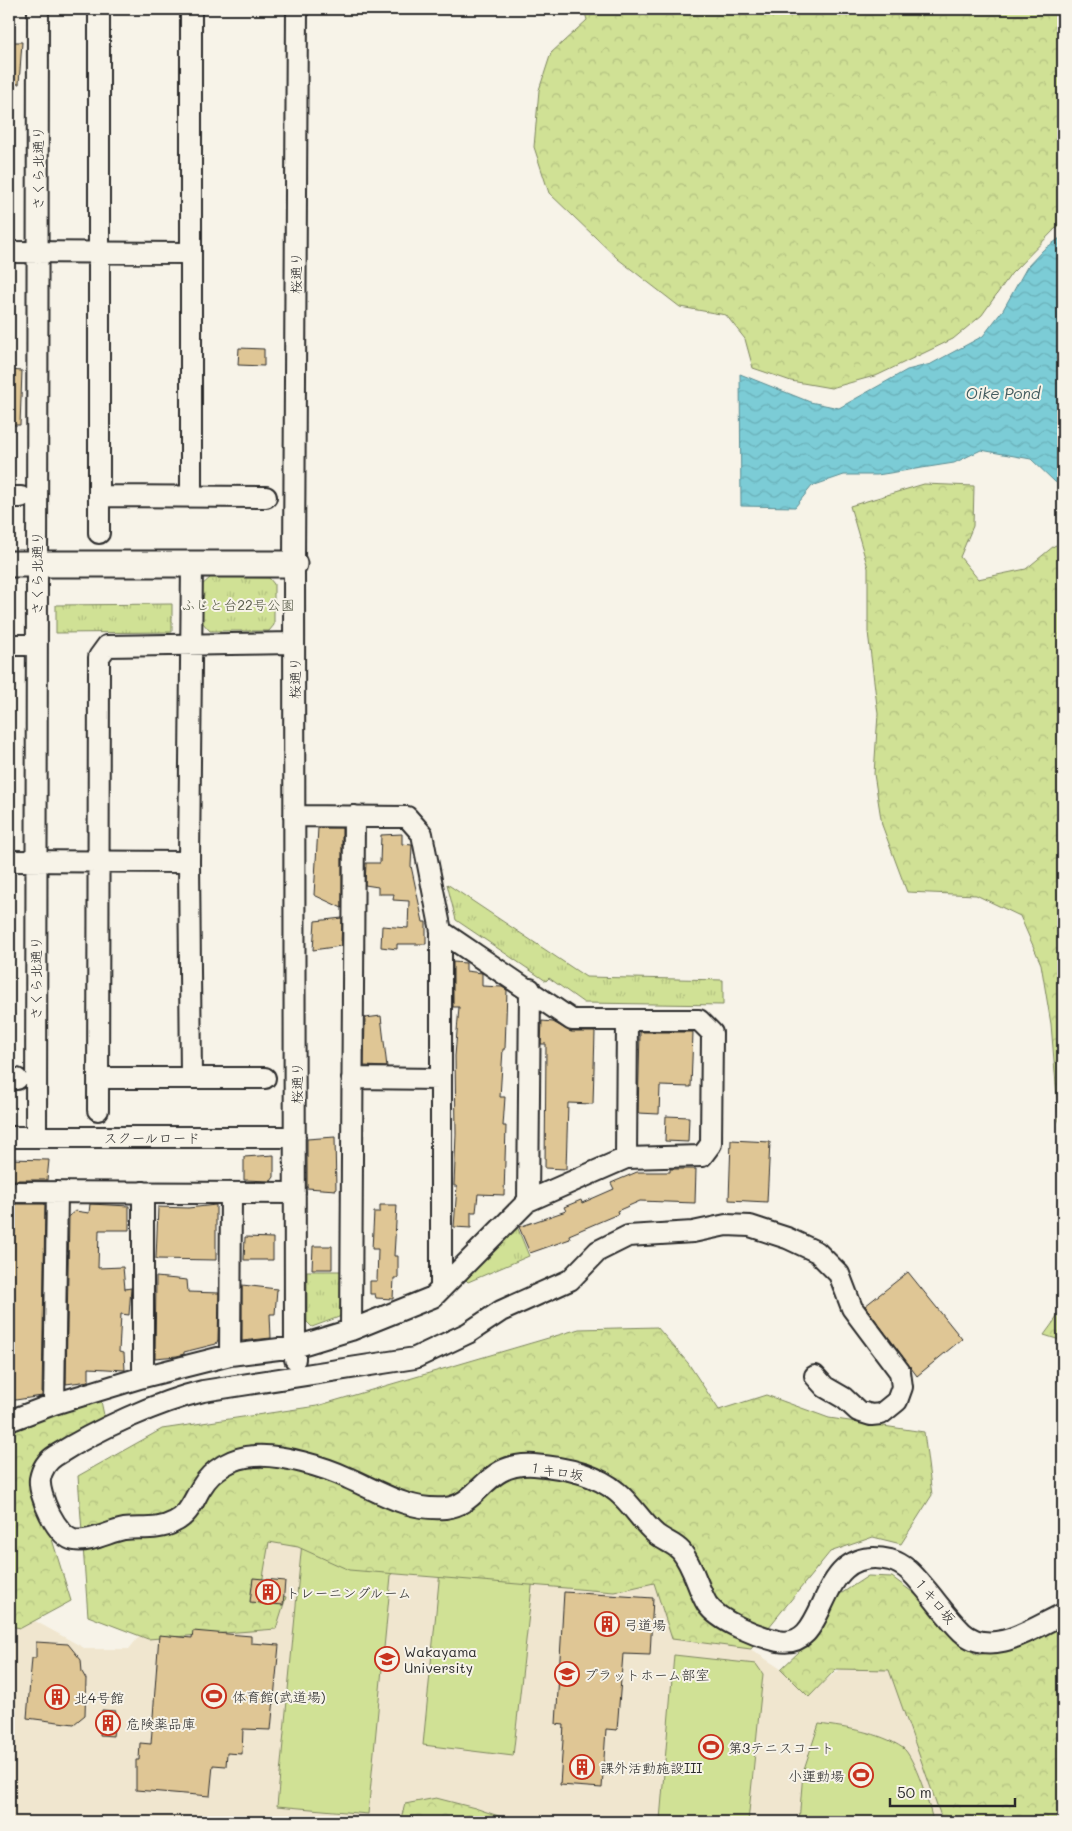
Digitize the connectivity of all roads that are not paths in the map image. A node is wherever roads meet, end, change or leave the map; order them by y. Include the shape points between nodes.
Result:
1 (38, 9) edge
2 (98, 9) edge
3 (191, 9) edge
4 (297, 9) edge
5 (9, 252) edge
6 (37, 252) junction
7 (99, 252) junction
8 (190, 253) junction
9 (99, 496) junction
10 (191, 496) junction
11 (266, 497) dead end
12 (99, 533) dead end
13 (9, 564) edge
14 (36, 564) junction
15 (192, 564) junction
16 (294, 564) junction
17 (294, 643) junction
18 (192, 644) junction
19 (9, 645) edge
20 (36, 645) junction
21 (294, 816) junction
22 (354, 816) junction
23 (9, 861) edge
24 (99, 861) junction
25 (35, 862) junction
26 (189, 862) junction
27 (441, 931) junction
28 (530, 989) junction
29 (627, 1020) junction
30 (191, 1077) junction
31 (98, 1078) junction
32 (265, 1078) dead end
33 (352, 1078) junction
34 (440, 1079) junction
35 (98, 1110) dead end
36 (9, 1137) edge
37 (36, 1137) junction
38 (295, 1137) junction
39 (626, 1158) junction
40 (9, 1192) edge
41 (57, 1192) junction
42 (143, 1192) junction
43 (231, 1193) junction
44 (295, 1193) junction
45 (528, 1200) junction
46 (441, 1288) junction
47 (351, 1330) junction
48 (295, 1347) junction
49 (230, 1355) junction
50 (815, 1376) dead end
51 (142, 1377) junction
52 (296, 1377) junction
53 (54, 1404) junction
54 (9, 1421) edge
55 (1063, 1614) edge

1 - 6 street, さくら北通り
2 - 7 street
3 - 8 street
4 - 16 street, 桜通り
5 - 6 street
6 - 7 street
6 - 14 street, さくら北通り
7 - 8 street
7 - 9 street
8 - 10 street
9 - 10 street
9 - 12 street
10 - 11 street
13 - 14 street
14 - 15 street
14 - 20 street, さくら北通り
15 - 16 street
15 - 18 street
16 - 17 street, 桜通り
17 - 18 street
17 - 21 street, 桜通り
18 - 24 street via 108,646 99,657
18 - 26 street
19 - 20 street
20 - 25 street, さくら北通り
21 - 22 street
21 - 38 street, 桜通り
22 - 27 street via 407,817 422,834
22 - 33 street
23 - 25 street
24 - 25 street
24 - 26 street
24 - 31 street
25 - 37 street, さくら北通り
26 - 30 street
27 - 28 street
27 - 34 street
28 - 29 street via 572,1020
28 - 45 street
29 - 39 street
29 - 39 street via 700,1020 712,1033 711,1144 702,1156
30 - 31 street
30 - 32 street
31 - 35 street
33 - 34 street
33 - 47 street
34 - 46 street
36 - 37 street, スクールロード
37 - 38 street, スクールロード
38 - 44 street, 桜通り
39 - 45 street
40 - 41 street
41 - 42 street
41 - 53 street
42 - 43 street
42 - 51 street
43 - 44 street
43 - 49 street
44 - 48 street, 桜通り
45 - 46 street
46 - 47 street via 433,1297
47 - 48 street
48 - 49 street
48 - 52 street, 桜通り
49 - 51 street
50 - 52 street, １キロ坂 via 858,1411 871,1415 881,1414 897,1401 902,1387 900,1372 852,1308 839,1274 817,1252 750,1226 726,1225 693,1232 628,1236 598,1251 570,1280 501,1311 468,1333 415,1358
51 - 53 street
52 - 55 street, １キロ坂 via 172,1398 68,1448 47,1461 40,1479 41,1492 51,1517 63,1536 75,1541 122,1530 154,1529 174,1522 191,1508 202,1485 214,1472 233,1460 256,1455 305,1462 344,1475 419,1508 449,1508 466,1501 494,1473 509,1467 533,1465 584,1474 617,1491 656,1534 680,1548 708,1605 716,1614 736,1626 781,1642 806,1635 833,1582 844,1569 859,1560 877,1558 894,1561 910,1571 964,1635 981,1642 997,1643
53 - 54 street

